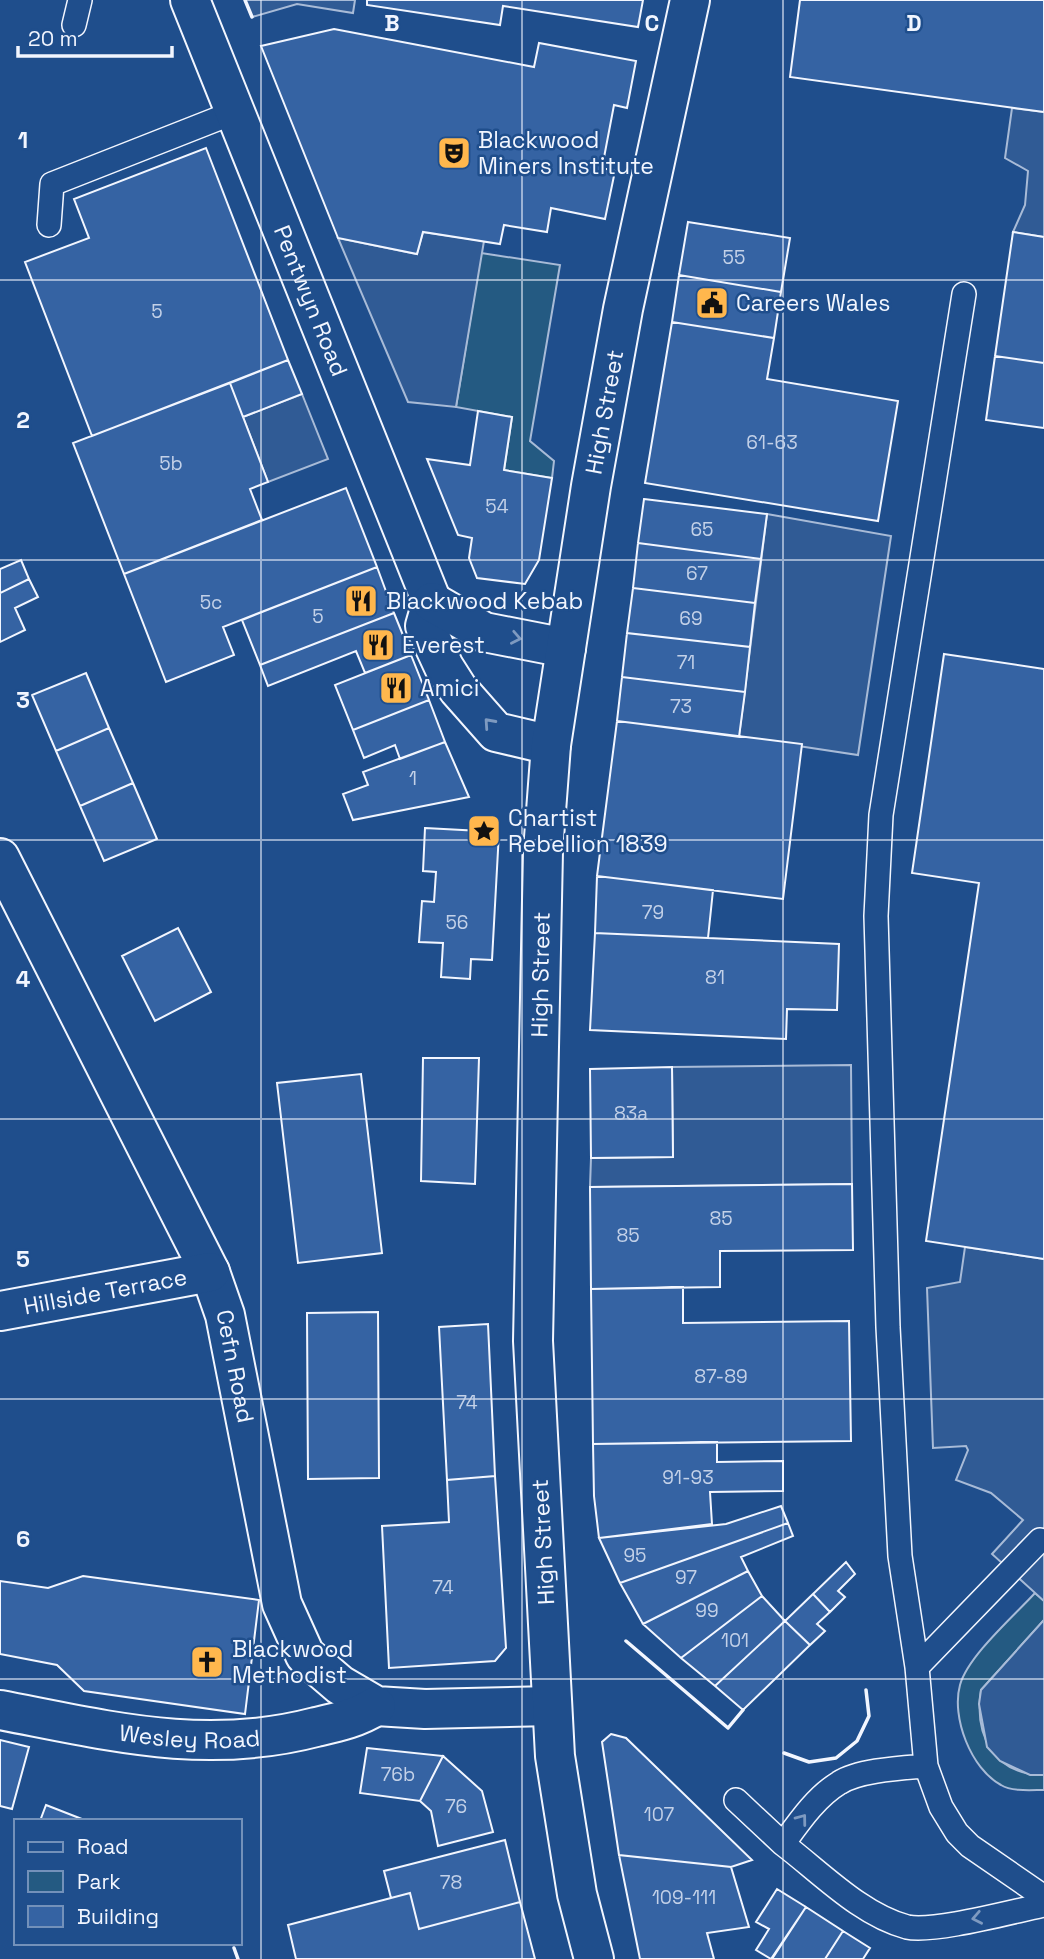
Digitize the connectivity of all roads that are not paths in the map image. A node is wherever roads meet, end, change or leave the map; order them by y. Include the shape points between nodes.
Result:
1 (80, 0) edge
2 (190, 0) edge
3 (690, 0) edge
4 (75, 24) dead end
5 (235, 112) junction
6 (49, 225) dead end
7 (964, 294) dead end
8 (432, 602) junction
9 (566, 648) junction
10 (551, 745) junction
11 (0, 858) edge
12 (210, 1272) junction
13 (0, 1311) edge
14 (1040, 1540) dead end
15 (917, 1667) junction
16 (376, 1706) junction
17 (551, 1706) junction
18 (0, 1710) edge
19 (926, 1766) junction
20 (736, 1800) dead end
21 (783, 1843) junction
22 (1044, 1897) edge
23 (1044, 1905) edge
24 (594, 1959) edge

1 - 4 lane
2 - 5 street, Pentwyn Road
3 - 9 street, High Street via 623,309
5 - 6 lane via 52,184
5 - 8 street, Pentwyn Road
7 - 15 lane via 881,815 876,916 900,1556
8 -> 9 street via 484,632
10 -> 8 street, Pentwyn Road via 496,732 458,689 425,626
9 - 10 street, High Street
10 - 17 street, High Street via 543,851 533,1341
11 - 12 street, Cefn Road
12 - 13 street, Hillside Terrace
12 - 16 street, Cefn Road via 225,1315 285,1612 305,1655 340,1685
14 - 15 lane
15 - 19 lane
16 - 17 street, Cefn Road
16 - 18 street, Wesley Road via 359,1716 295,1733 193,1742
17 - 24 street, High Street via 577,1894
21 -> 19 lane via 809,1809 840,1782
19 - 22 lane via 941,1807 957,1833
20 - 21 lane
23 -> 21 lane via 940,1927 908,1927 867,1909

